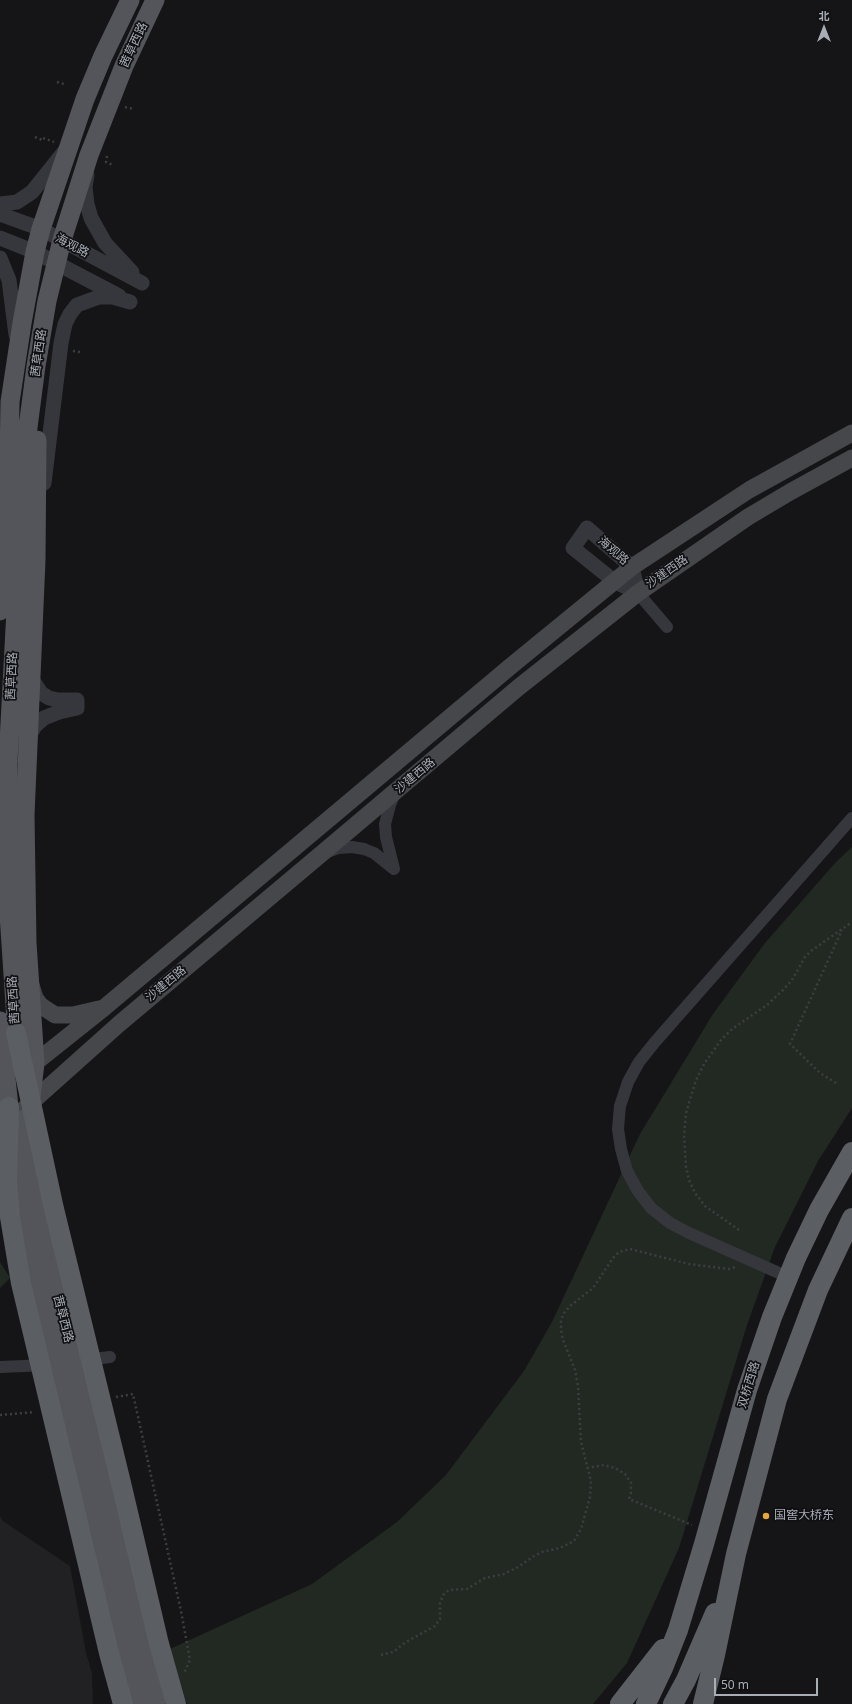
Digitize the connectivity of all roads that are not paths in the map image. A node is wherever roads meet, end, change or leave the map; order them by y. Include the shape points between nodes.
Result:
1 (130, 0) edge
2 (155, 0) edge
3 (68, 147) junction
4 (89, 155) junction
5 (0, 204) edge
6 (0, 214) edge
7 (41, 229) junction
8 (0, 238) edge
9 (62, 240) junction
10 (36, 252) junction
11 (0, 258) edge
12 (56, 262) junction
13 (142, 283) junction
14 (130, 302) junction
15 (18, 349) junction
16 (36, 366) junction
17 (10, 402) junction
18 (852, 433) edge
19 (0, 438) edge
20 (852, 458) edge
21 (36, 560) junction
22 (632, 567) junction
23 (614, 581) junction
24 (638, 593) junction
25 (0, 611) edge
26 (667, 627) dead end
27 (31, 672) junction
28 (27, 743) junction
29 (396, 791) junction
30 (852, 818) edge
31 (320, 855) junction
32 (27, 943) junction
33 (0, 946) edge
34 (29, 981) junction
35 (105, 1007) junction
36 (0, 1020) edge
37 (16, 1033) junction
38 (36, 1063) junction
39 (0, 1088) edge
40 (29, 1106) junction
41 (4, 1116) edge
42 (0, 1138) edge
43 (852, 1152) edge
44 (39, 1171) junction
45 (4, 1172) edge
46 (852, 1218) edge
47 (788, 1277) junction
48 (110, 1357) dead end
49 (75, 1361) junction
50 (44, 1365) junction
51 (0, 1367) edge
52 (736, 1554) junction
53 (678, 1630) junction
54 (134, 1650) junction
55 (123, 1704) edge
56 (141, 1704) edge
57 (156, 1704) edge
58 (176, 1704) edge
59 (620, 1704) edge
60 (646, 1704) edge
61 (673, 1704) edge
62 (702, 1704) edge

1 - 3 main road, 茜草西路 via 100,63
2 - 4 main road, 茜草西路 via 124,66
3 - 5 street via 32,192 17,202
3 - 7 main road, 茜草西路
4 - 9 main road, 茜草西路
4 - 13 street via 85,187 92,218 105,243
6 - 7 street, 海观路
7 - 9 street, 海观路
7 - 10 main road, 茜草西路
8 - 10 street, 海观路
9 - 12 main road, 茜草西路
9 - 13 street, 海观路
10 - 12 street, 海观路
10 - 15 main road, 茜草西路
11 - 15 street via 9,280
12 - 14 street, 海观路
12 - 16 main road, 茜草西路
13 - 14 street
14 - 21 street via 113,297 87,300 77,305 65,324 53,404
15 - 17 main road, 茜草西路
16 - 21 main road
16 - 37 main road, 茜草西路, bridge via 24,458 8,761 8,899
17 - 19 main road
17 - 25 main road, 茜草西路
18 - 22 main road, 沙建西路 via 749,490
20 - 24 main road, 沙建西路 via 748,517
21 - 27 main road
22 - 23 main road, 沙建西路
22 - 23 street, 海观路 via 587,528 573,548
22 - 24 street, 海观路
23 - 24 street, 海观路
23 - 35 main road, 沙建西路
24 - 26 street
24 - 29 main road, 沙建西路 via 519,687
27 - 28 main road
27 - 28 street via 33,681 41,693 58,700 77,700 77,708 58,712 38,722
28 - 32 main road
29 - 31 main road, 沙建西路
29 - 31 street via 385,824 394,869 374,853 352,846
30 - 47 street via 655,1042 639,1062 628,1082 620,1106 618,1129 627,1171 651,1208 670,1223 689,1233
31 - 40 main road, 沙建西路 via 118,1024
32 - 33 main road
32 - 34 main road
34 - 35 main road via 35,998 55,1015 73,1015
34 - 38 main road
35 - 38 main road, 沙建西路
36 - 41 main road, 茜草西路, bridge
37 - 54 main road, 茜草西路, bridge via 33,1167 52,1269 104,1486
37 - 58 highway, bridge via 54,1209 159,1644
38 - 39 main road, 沙建西路
38 - 40 main road
40 - 41 main road, 沙建西路
40 - 44 street
41 - 54 main road, 茜草西路, bridge via 38,1279
41 - 55 highway, bridge via 10,1217 21,1283
42 - 45 street
43 - 47 highway, 双桥西路 via 819,1210
44 - 45 street
44 - 49 street
45 - 50 street
46 - 52 highway via 818,1290 789,1364
47 - 53 highway, 双桥西路 via 747,1390
48 - 49 street
49 - 50 street
50 - 51 street
52 - 61 highway via 707,1632
52 - 62 highway via 715,1656
53 - 59 highway
53 - 60 highway, 双桥西路
54 - 56 main road
54 - 57 main road, bridge

